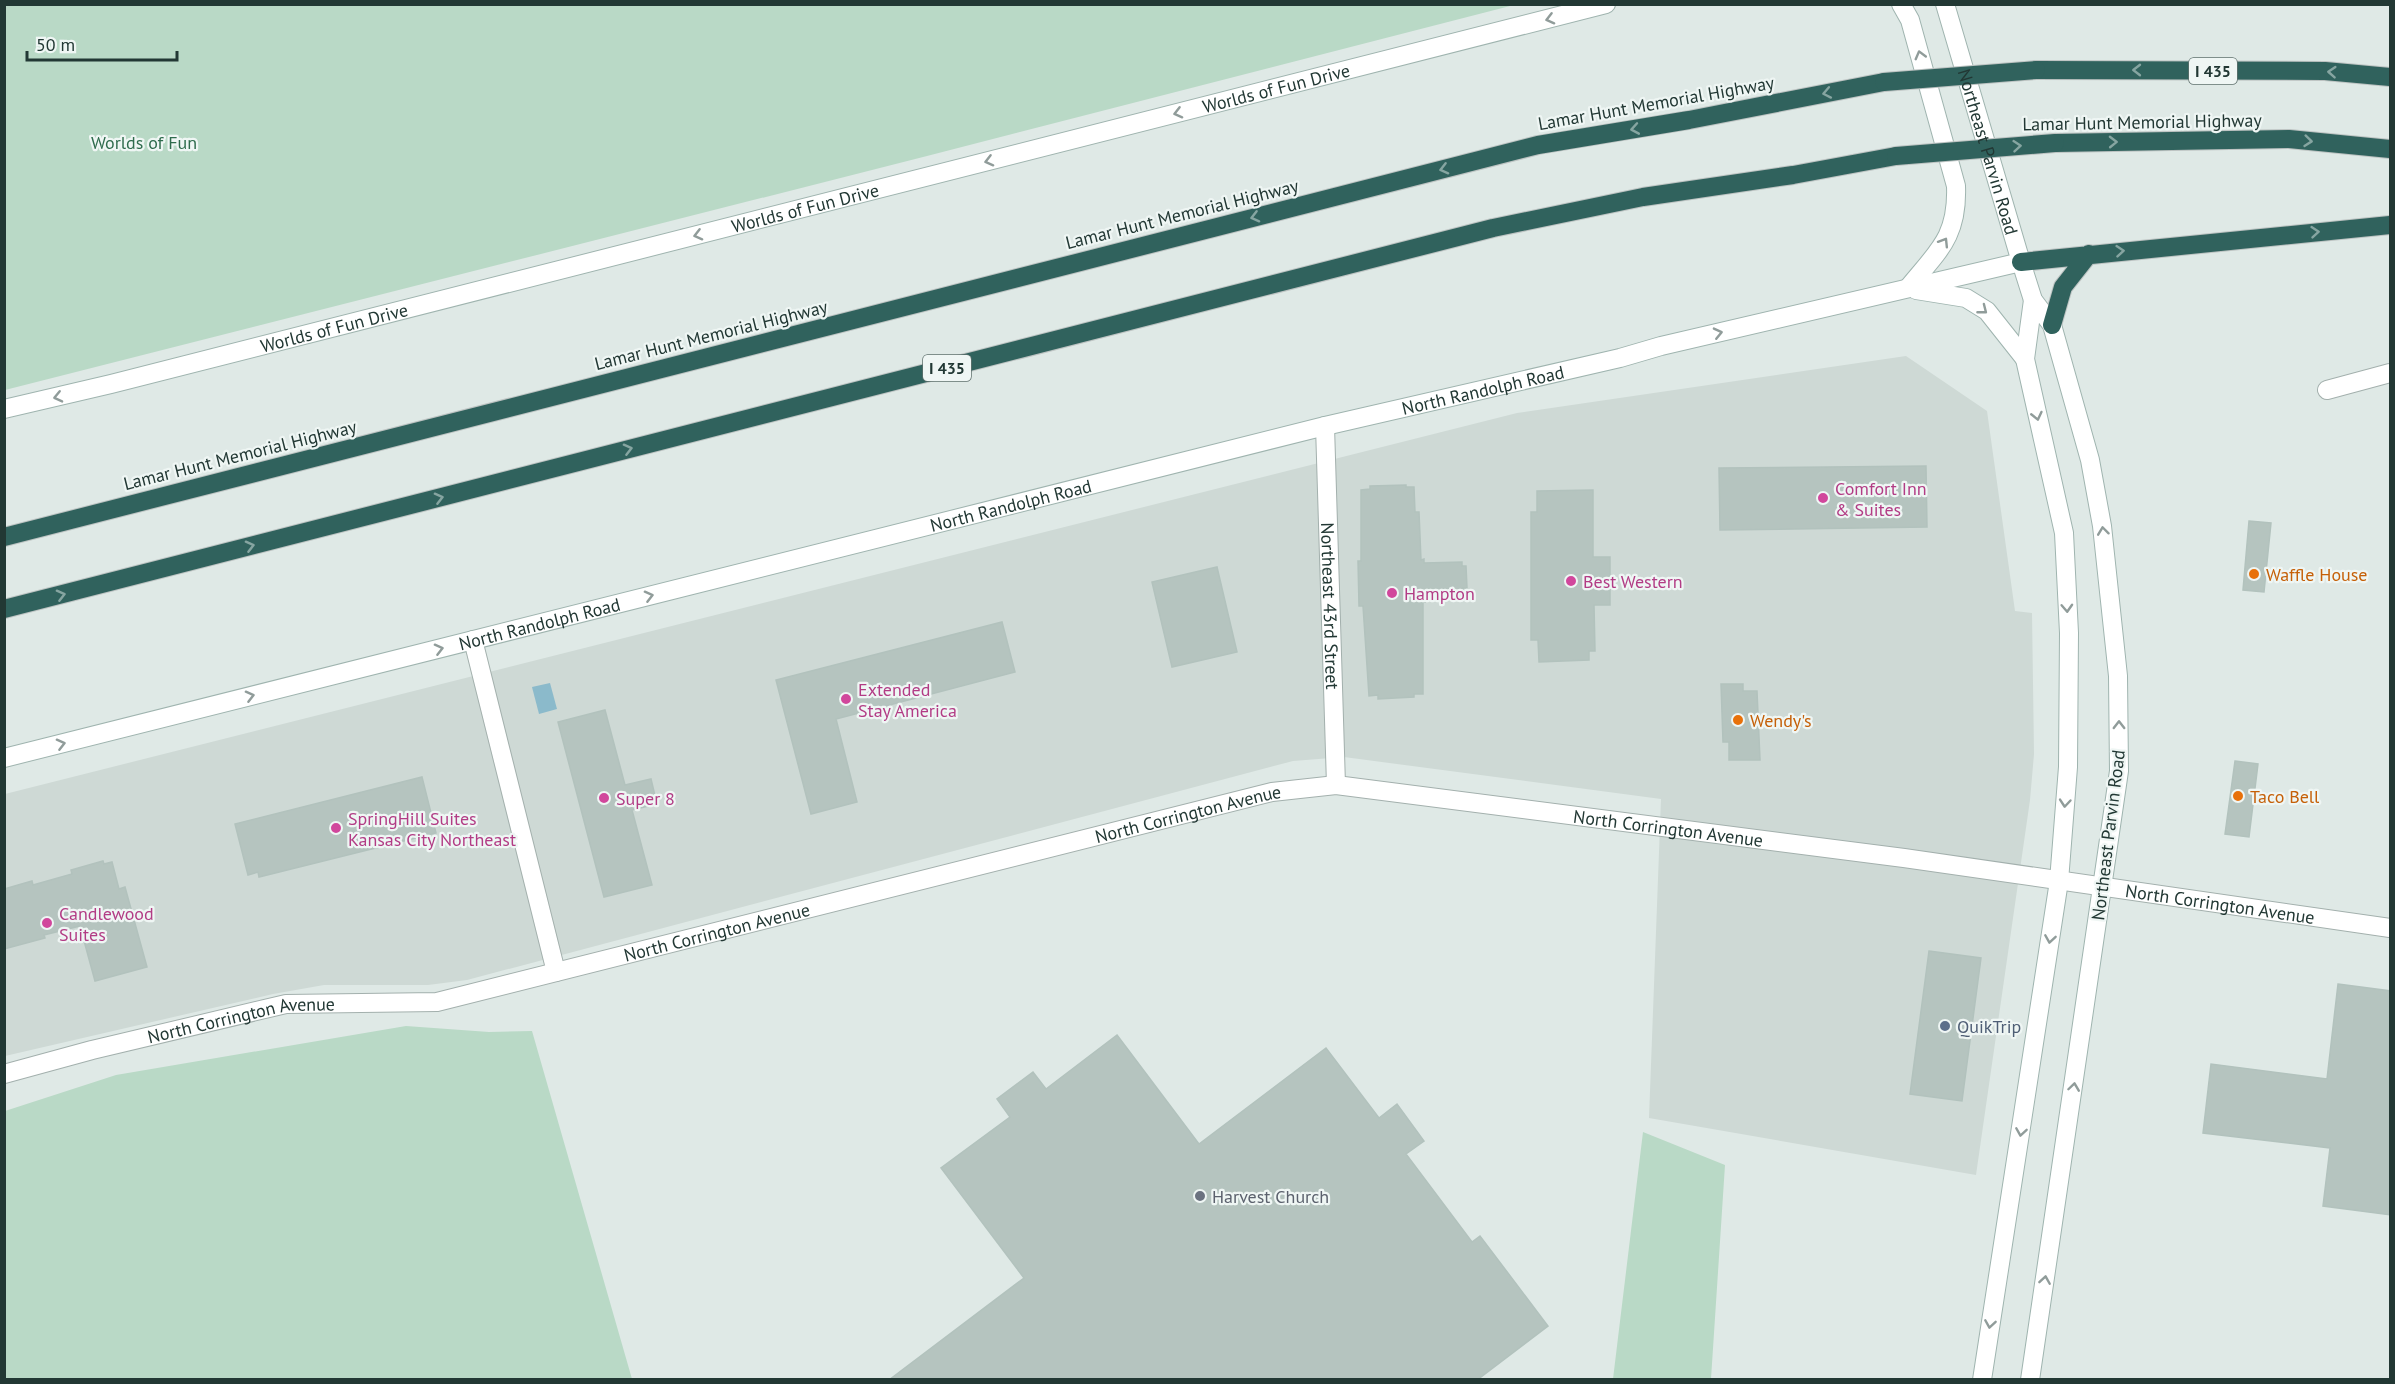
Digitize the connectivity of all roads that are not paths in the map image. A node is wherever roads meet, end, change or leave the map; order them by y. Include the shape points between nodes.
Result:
1 (1606, 4) edge
2 (1901, 4) edge
3 (1945, 4) edge
4 (2391, 77) edge
5 (2391, 149) edge
6 (2391, 225) edge
7 (2089, 254) junction
8 (2020, 262) junction
9 (1908, 288) junction
10 (2033, 300) junction
11 (2052, 325) junction
12 (2025, 359) junction
13 (2391, 373) edge
14 (2327, 390) dead end
15 (4, 409) edge
16 (1325, 426) junction
17 (4, 537) edge
18 (4, 609) edge
19 (473, 640) junction
20 (4, 758) edge
21 (1336, 785) junction
22 (2059, 881) junction
23 (2103, 887) junction
24 (2391, 927) edge
25 (556, 972) junction
26 (4, 1074) edge
27 (1982, 1380) edge
28 (2030, 1380) edge

1 -> 15 main road, Worlds of Fun Drive
9 -> 2 main road via 1948,240 1957,207 1953,175 1910,20
3 - 8 main road, Northeast Parvin Road
4 -> 17 highway, Lamar Hunt Memorial Highway / I 435, bridge via 2325,71 2036,70 1884,82 1538,145
18 -> 5 highway, Lamar Hunt Memorial Highway / I 435, bridge via 1493,228 1643,197 1896,156 2055,143 2289,139
7 -> 6 highway
7 - 8 highway
7 - 11 highway via 2063,287
8 - 9 main road, North Randolph Road
8 - 10 main road, Northeast Parvin Road
9 -> 12 main road via 1966,298 1987,311
16 -> 9 main road, North Randolph Road
10 - 11 main road, Northeast Parvin Road
10 - 12 main road, Northeast Parvin Road
23 -> 11 main road, Northeast Parvin Road via 2119,771 2118,676 2102,526 2091,469
12 -> 22 main road, Northeast Parvin Road via 2064,532 2069,633 2068,768
13 - 14 main road
19 -> 16 main road, North Randolph Road
16 - 21 main road, Northeast 43rd Street
20 -> 19 main road, North Randolph Road
19 - 25 main road
21 - 22 main road, North Corrington Avenue
21 - 25 main road, North Corrington Avenue via 1272,792
22 - 23 main road, North Corrington Avenue
22 -> 27 main road, Northeast Parvin Road
23 - 24 main road, North Corrington Avenue
28 -> 23 main road, Northeast Parvin Road
25 - 26 main road, North Corrington Avenue via 437,1002 286,1004

